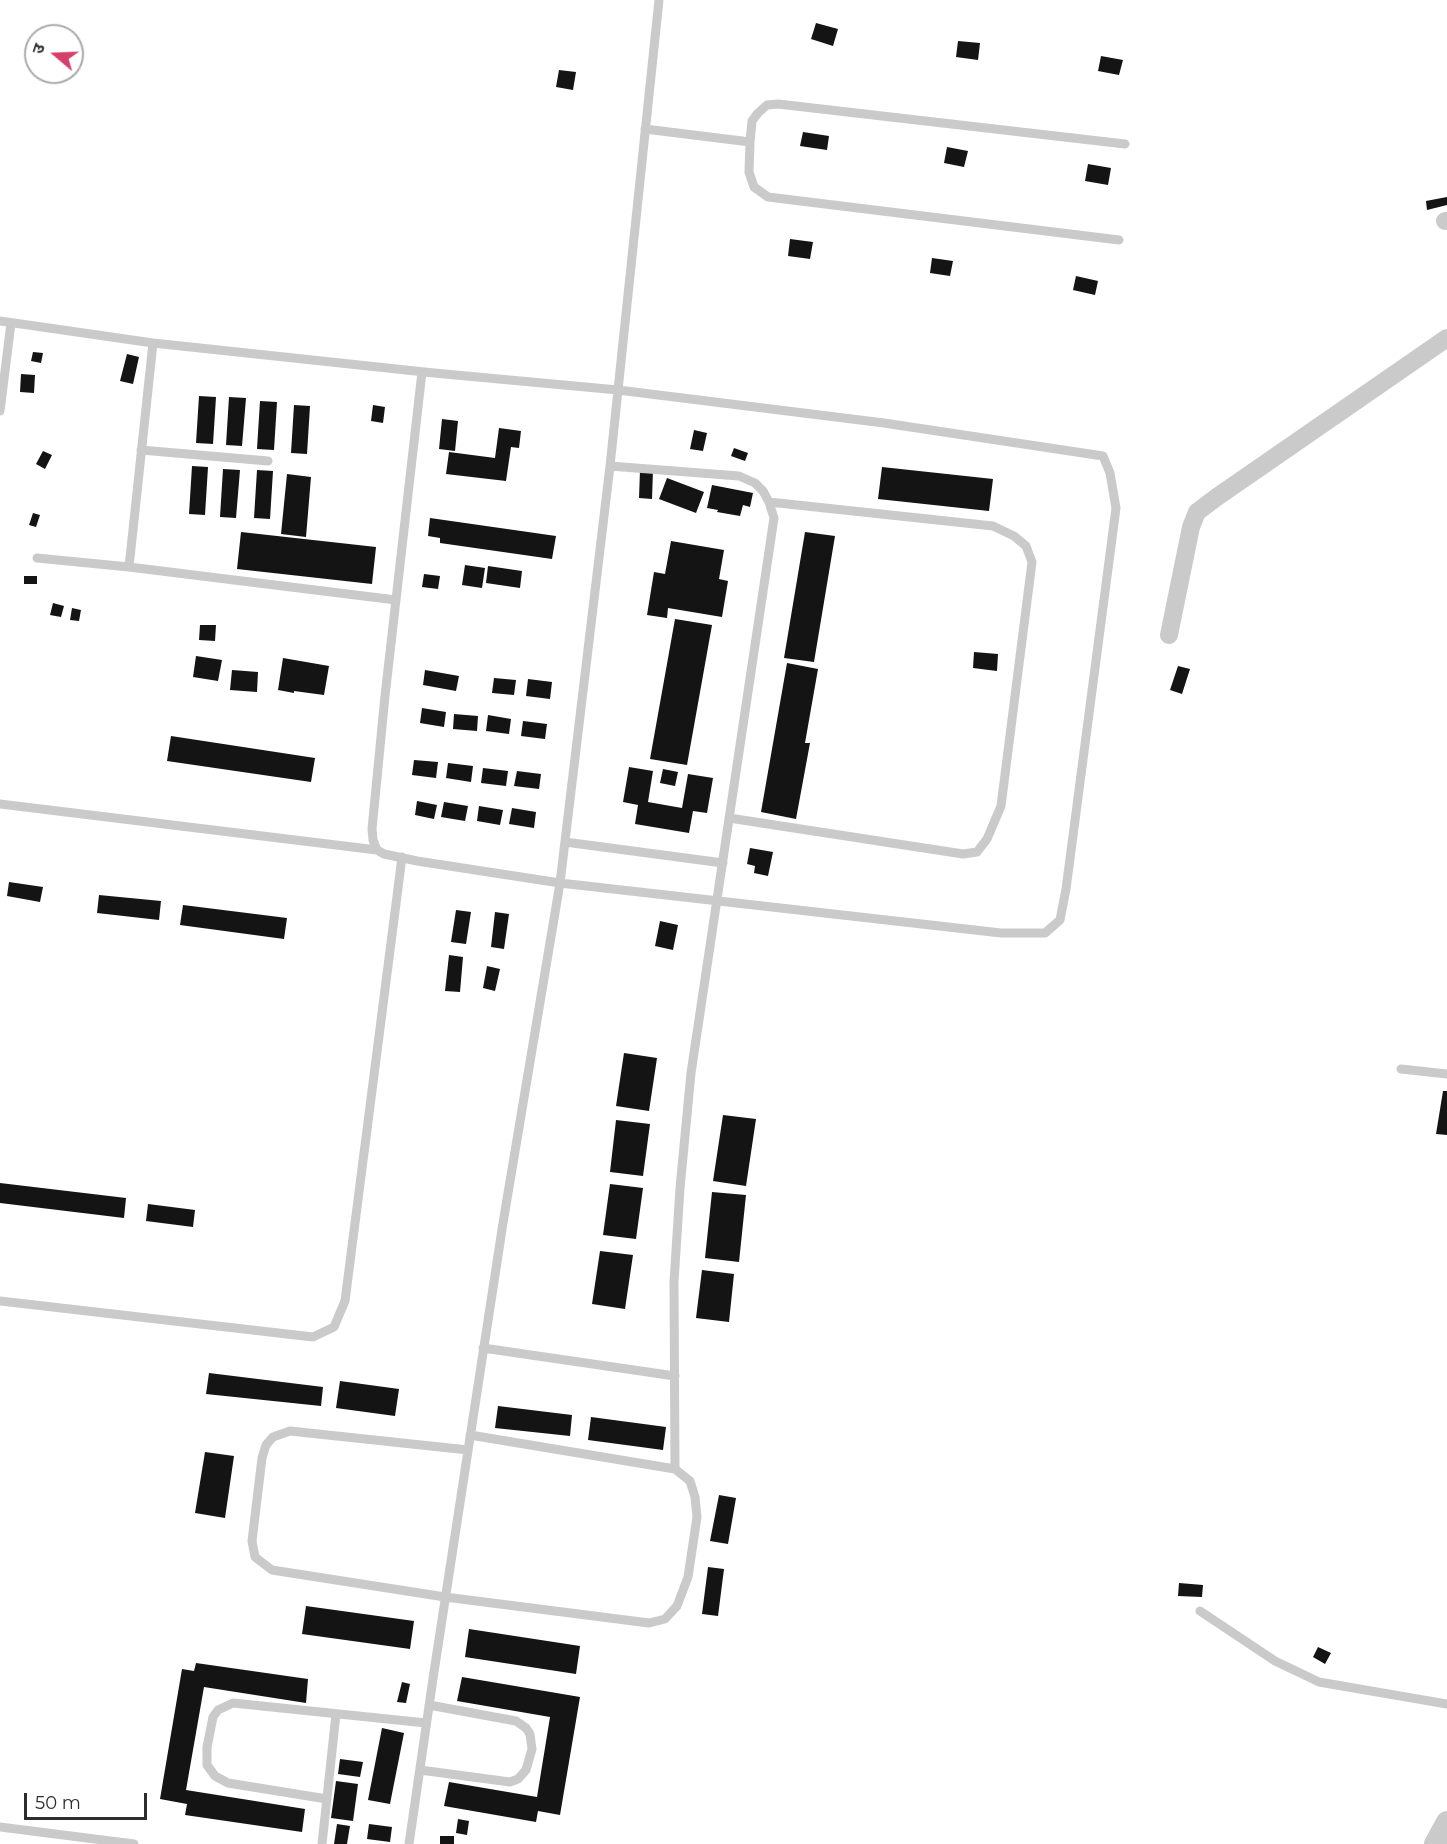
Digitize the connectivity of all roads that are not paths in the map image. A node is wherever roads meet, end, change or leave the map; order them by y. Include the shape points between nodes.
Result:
1 (659, 0) edge
2 (645, 129) junction
3 (750, 142) junction
4 (1125, 144) dead end
5 (1119, 240) dead end
6 (0, 321) edge
7 (11, 323) junction
8 (1447, 338) edge
9 (153, 343) junction
10 (422, 372) junction
11 (618, 390) junction
12 (0, 411) edge
13 (141, 450) junction
14 (268, 461) dead end
15 (610, 466) junction
16 (769, 502) junction
17 (37, 558) dead end
18 (129, 567) junction
19 (396, 600) junction
20 (1169, 635) dead end
21 (0, 804) edge
22 (729, 818) junction
23 (565, 842) junction
24 (377, 850) junction
25 (402, 857) junction
26 (723, 863) junction
27 (560, 883) junction
28 (717, 901) junction
29 (1401, 1069) dead end
30 (1447, 1074) edge
31 (0, 1301) edge
32 (483, 1348) junction
33 (675, 1376) junction
34 (470, 1434) junction
35 (468, 1450) junction
36 (675, 1469) junction
37 (445, 1597) junction
38 (1200, 1611) dead end
39 (1447, 1704) edge
40 (429, 1705) junction
41 (336, 1714) junction
42 (426, 1723) junction
43 (420, 1770) junction
44 (327, 1799) junction
45 (1447, 1822) edge
46 (0, 1827) edge
47 (94, 1841) edge
48 (134, 1844) edge
49 (322, 1844) edge
50 (409, 1844) edge
51 (1435, 1844) edge

1 - 2 lane
2 - 3 lane
2 - 11 lane
3 - 4 lane via 752,121 767,105 778,104
3 - 5 lane via 749,172 754,187 768,197
6 - 7 lane
7 - 9 lane
7 - 12 lane
8 - 20 street via 1197,512
9 - 10 lane
9 - 13 lane
10 - 11 lane
10 - 19 lane
11 - 15 lane
11 - 28 lane via 884,423 1102,456 1110,473 1116,508 1060,920 1045,933 1001,933
13 - 14 lane
13 - 18 lane
15 - 16 lane via 739,476 755,483
15 - 23 lane
16 - 22 lane via 774,518
16 - 22 lane via 993,526 1026,546 1032,562 1001,806 977,852 963,854
17 - 18 lane
18 - 19 lane
19 - 24 lane via 372,829
21 - 24 lane
22 - 26 lane
23 - 26 lane
23 - 27 lane
24 - 25 lane
25 - 27 lane
25 - 31 lane via 345,1301 334,1327 313,1337
26 - 28 lane
27 - 28 lane
27 - 32 lane
28 - 33 lane via 691,1073 680,1188 674,1282
29 - 30 lane
32 - 33 lane
32 - 34 lane
33 - 36 lane
34 - 35 lane
34 - 36 lane
35 - 37 lane
35 - 37 lane via 291,1431 273,1437 262,1458 252,1541 255,1557 263,1565 272,1570
36 - 37 lane via 690,1481 697,1517 688,1577 677,1606 665,1619 649,1623
37 - 40 lane
38 - 39 lane via 1275,1661 1319,1682
40 - 42 lane
40 - 43 lane via 516,1721 530,1734 532,1749 526,1770 510,1782
41 - 42 lane
41 - 44 lane
41 - 44 lane via 233,1703 213,1717 207,1747 207,1765 215,1776 228,1782
42 - 43 lane
43 - 50 lane
44 - 49 lane
45 - 51 street
46 - 47 lane
47 - 48 lane

